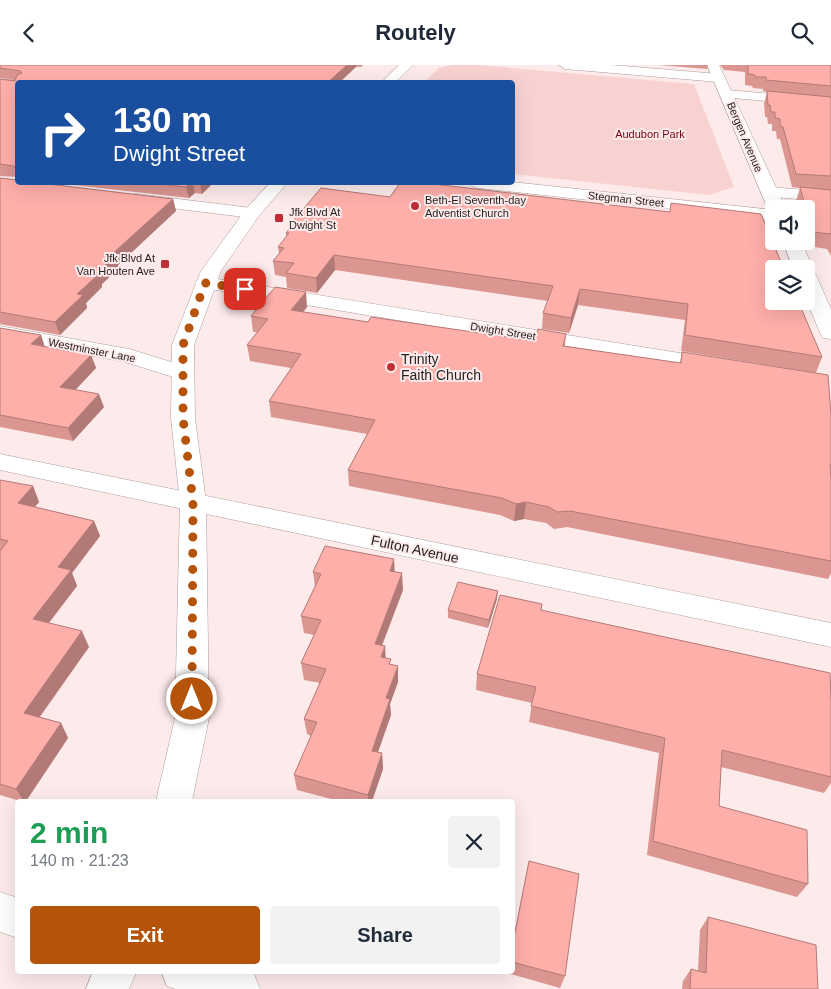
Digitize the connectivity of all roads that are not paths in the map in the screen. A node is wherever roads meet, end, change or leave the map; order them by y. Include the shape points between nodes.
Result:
1 (407, 65) edge
2 (565, 65) edge
3 (716, 71) edge
4 (390, 80) edge
5 (727, 94) junction
6 (831, 103) edge
7 (277, 185) edge
8 (496, 185) edge
9 (769, 192) junction
10 (119, 197) edge
11 (831, 197) edge
12 (773, 200) edge
13 (252, 213) junction
14 (765, 214) edge
15 (205, 283) junction
16 (815, 296) edge
17 (0, 332) edge
18 (831, 333) edge
19 (735, 369) edge
20 (183, 373) junction
21 (0, 462) edge
22 (193, 502) junction
23 (831, 635) edge
24 (174, 799) edge
25 (0, 912) edge
26 (15, 917) edge
27 (114, 974) edge
28 (192, 974) edge
29 (107, 989) edge
30 (239, 989) edge

1 - 4 street
2 - 3 street
3 - 5 street, Bergen Avenue
5 - 6 street
5 - 9 street, Bergen Avenue
7 - 13 street
8 - 14 street, Stegman Street
9 - 11 street
9 - 12 street, Bergen Avenue
10 - 13 street
13 - 15 street via 210,271
15 - 19 street, Dwight Street
15 - 20 street via 183,345
16 - 18 street
17 - 20 street, Westminster Lane via 129,356
20 - 22 street via 183,418
21 - 22 street, Fulton Avenue
22 - 23 street, Fulton Avenue
22 - 24 street via 192,718
25 - 26 street
27 - 29 street
28 - 30 street

